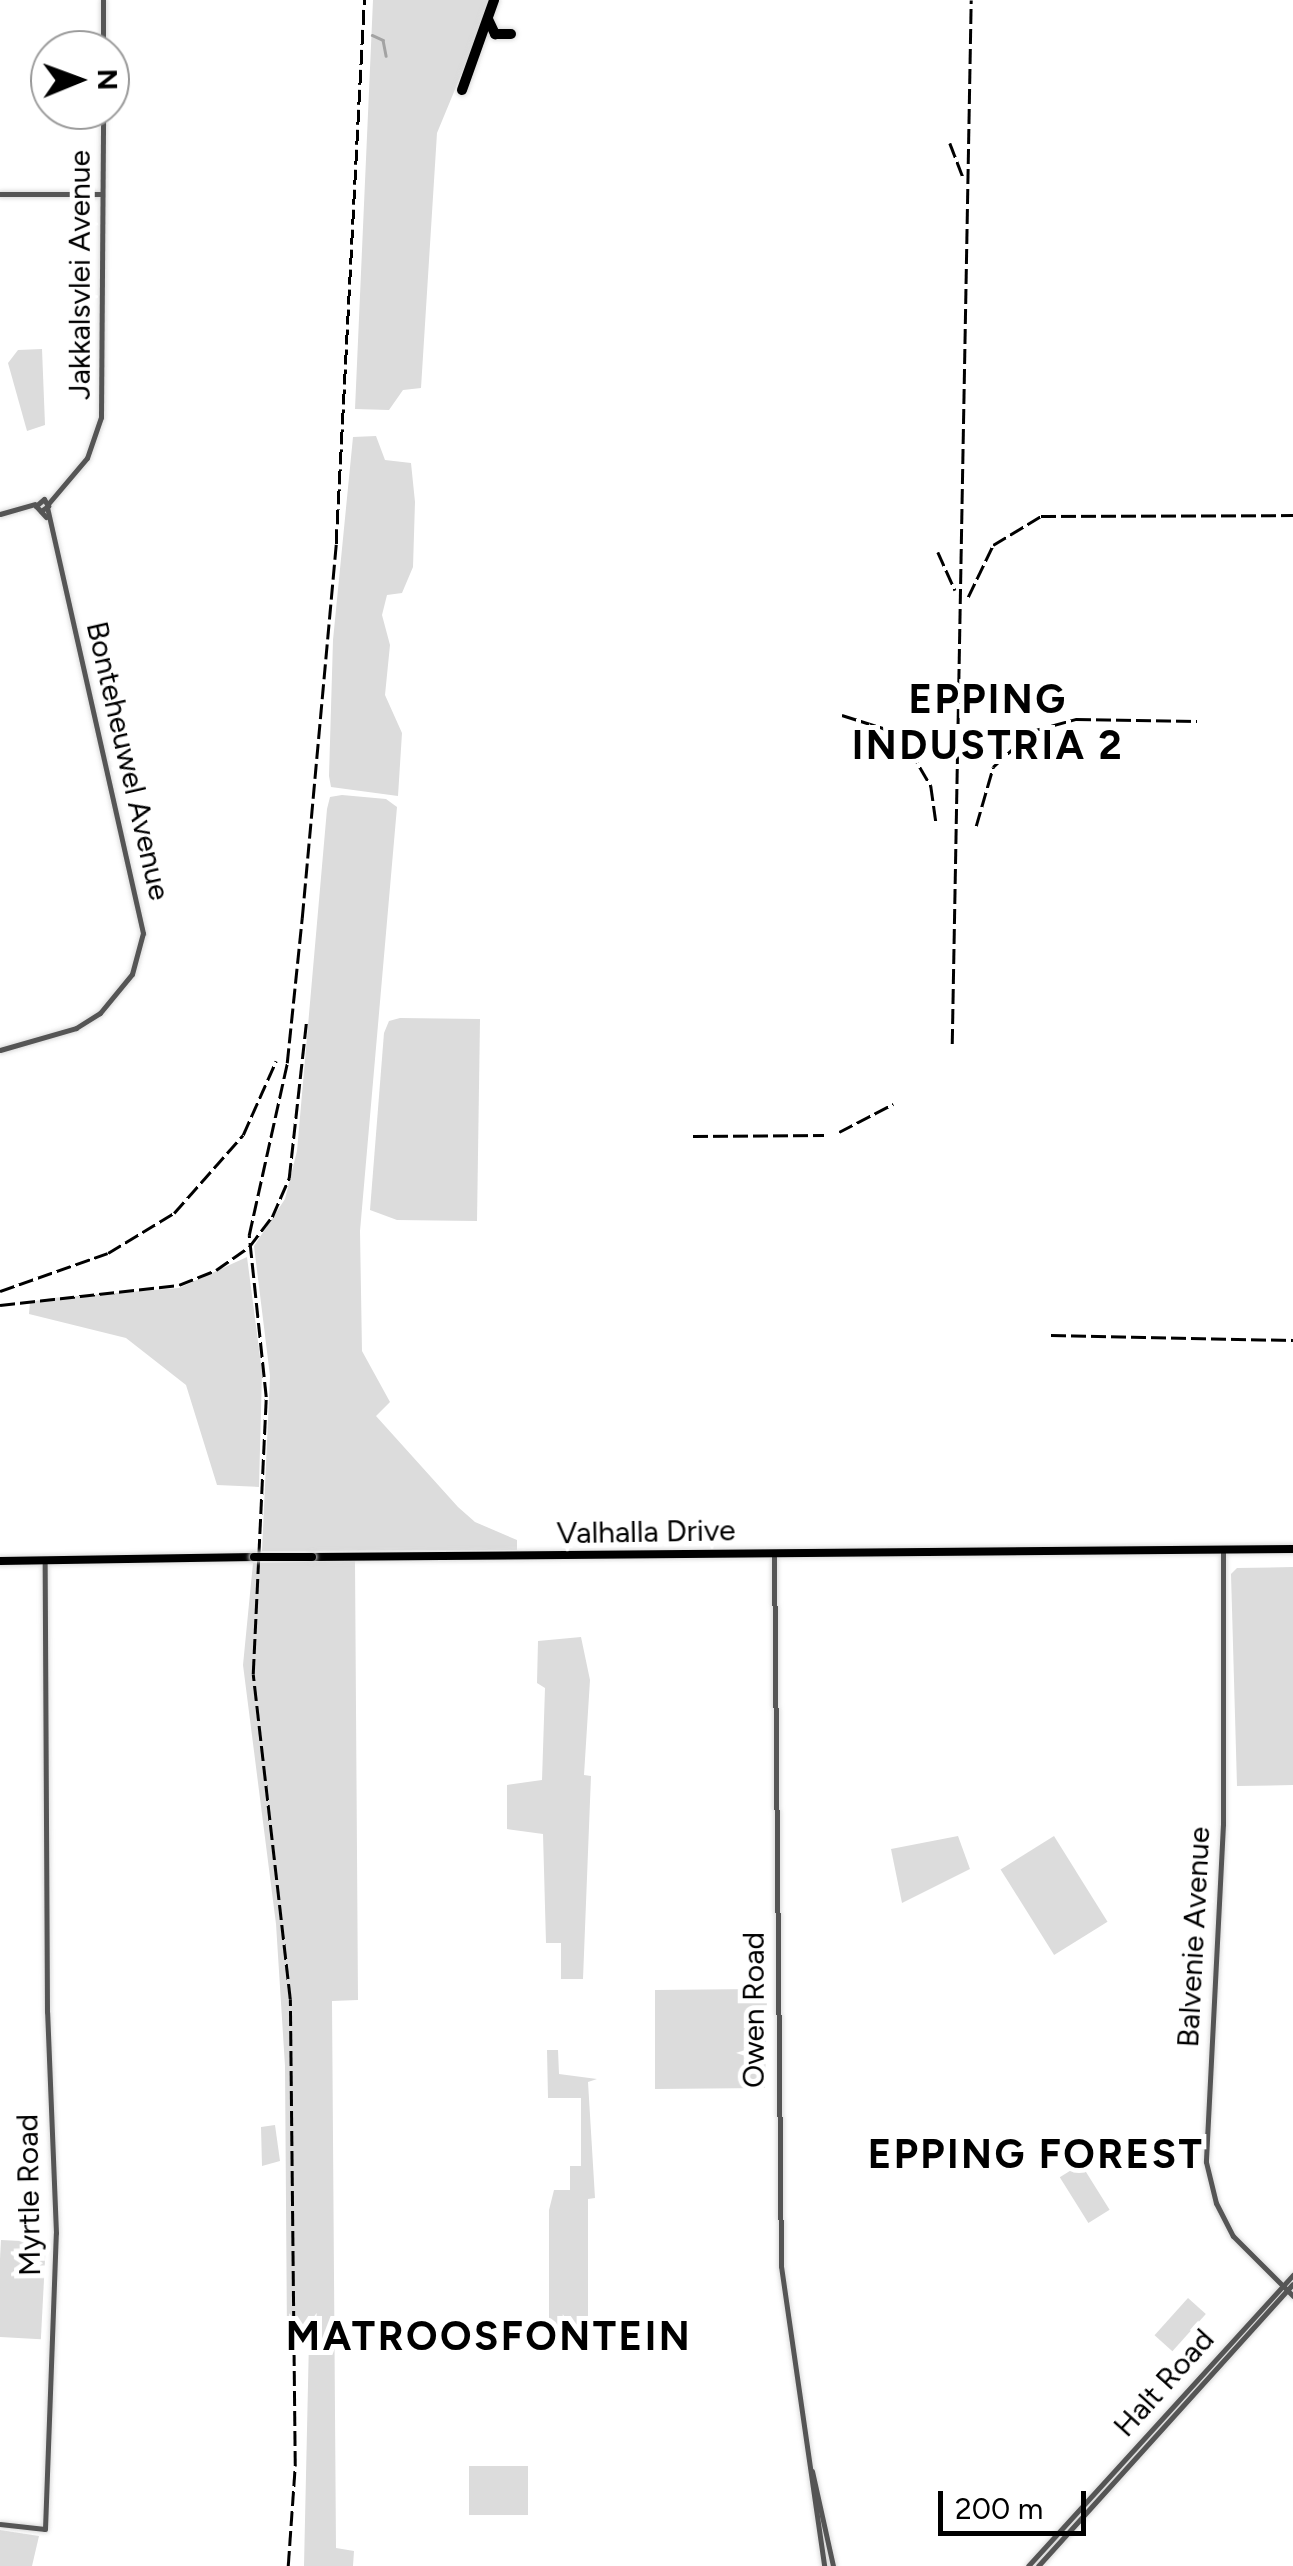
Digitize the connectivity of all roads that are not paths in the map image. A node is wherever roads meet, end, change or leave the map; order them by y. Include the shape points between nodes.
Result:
1 (103, 0) edge
2 (494, 0) edge
3 (488, 19) junction
4 (103, 30) edge
5 (510, 34) dead end
6 (462, 90) dead end
7 (103, 130) edge
8 (0, 194) edge
9 (103, 194) junction
10 (42, 506) junction
11 (0, 514) edge
12 (0, 1050) edge
13 (1293, 1549) edge
14 (1223, 1550) junction
15 (774, 1553) junction
16 (0, 1560) edge
17 (44, 1560) junction
18 (1293, 2275) edge
19 (1293, 2284) edge
20 (1288, 2291) edge
21 (810, 2464) junction
22 (0, 2524) edge
23 (824, 2566) edge
24 (833, 2566) edge
25 (1028, 2566) edge
26 (1038, 2566) edge

1 - 4 street
2 - 3 highway
3 - 5 highway via 495,34
3 - 6 highway
7 - 9 street, Jakkalsvlei Avenue
8 - 9 street
9 - 10 street, Jakkalsvlei Avenue via 102,417 87,458
10 - 11 street
10 - 12 street, Bonteheuwel Avenue via 142,933 132,974 100,1013 76,1028
13 - 14 main road, Valhalla Drive
14 - 15 main road, Valhalla Drive
14 - 20 street, Balvenie Avenue via 1223,1824 1206,2160 1224,2222
15 - 17 main road, Valhalla Drive, bridge
15 - 21 street, Owen Road via 780,2241 787,2338
16 - 17 main road, Valhalla Drive
17 - 22 street, Myrtle Road via 47,2012 56,2234 45,2530
18 - 20 street, Halt Road
19 - 20 street, Halt Road
20 - 25 street, Halt Road
20 - 26 street, Halt Road
21 - 23 street, Owen Road
21 - 24 street, Owen Road

